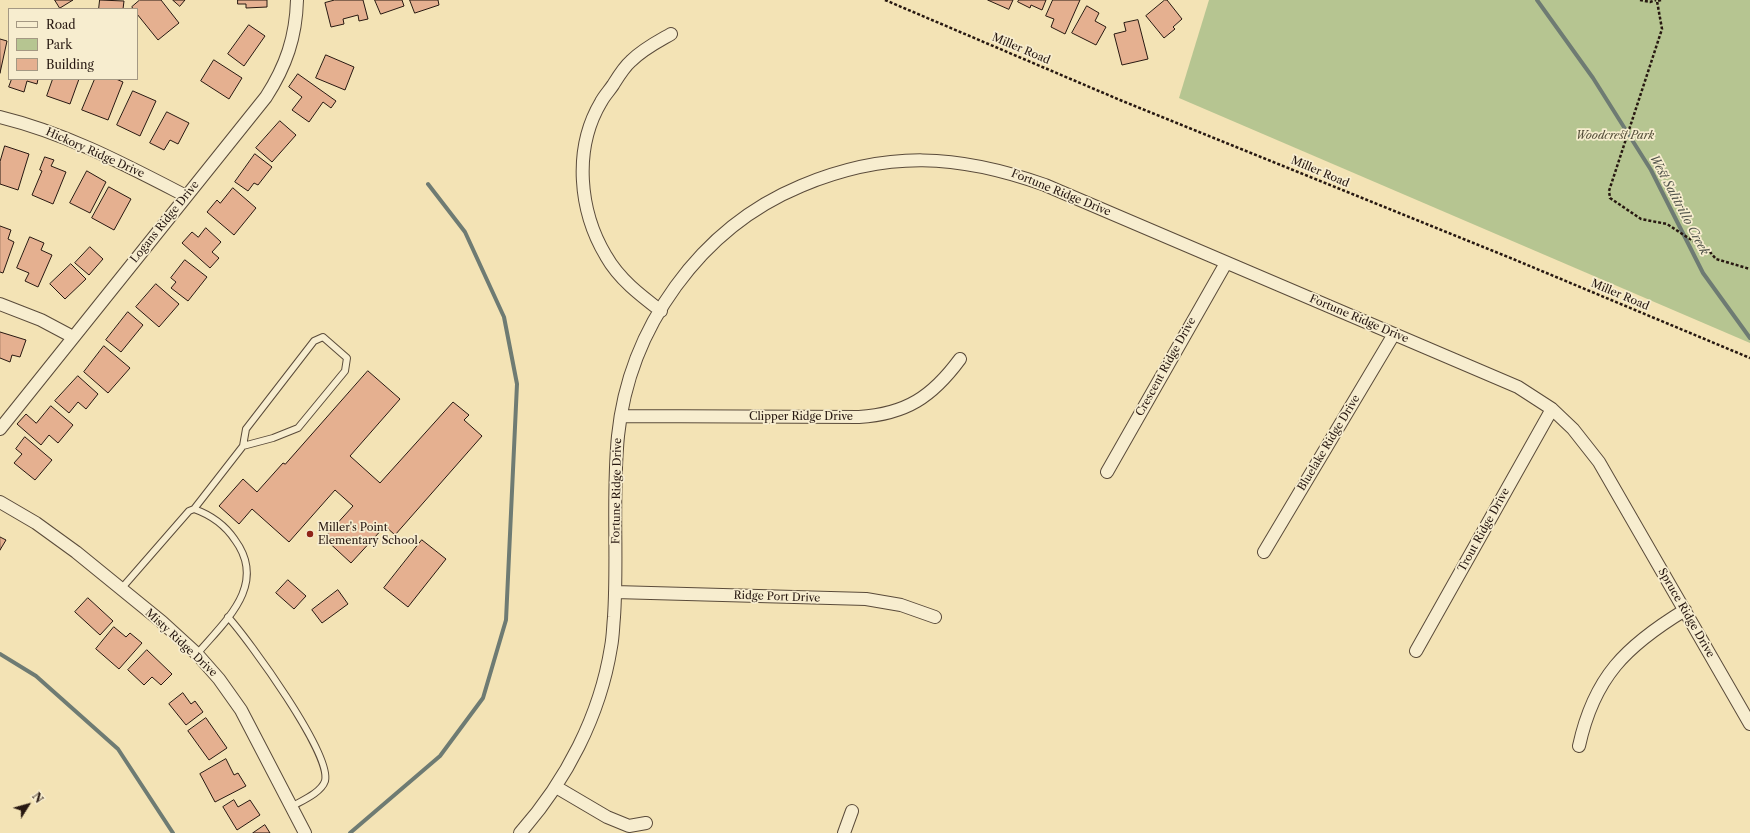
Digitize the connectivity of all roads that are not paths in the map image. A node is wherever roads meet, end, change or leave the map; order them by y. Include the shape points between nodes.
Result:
1 (297, 0) edge
2 (672, 34) dead end
3 (0, 117) edge
4 (186, 196) junction
5 (1226, 263) junction
6 (0, 304) edge
7 (661, 311) junction
8 (1394, 334) junction
9 (73, 337) junction
10 (960, 359) dead end
11 (1552, 409) junction
12 (622, 416) junction
13 (0, 429) edge
14 (243, 446) junction
15 (1107, 472) dead end
16 (0, 502) edge
17 (1622, 502) joint
18 (194, 509) junction
19 (1264, 552) dead end
20 (122, 589) junction
21 (615, 592) junction
22 (1685, 610) junction
23 (228, 617) junction
24 (935, 618) dead end
25 (1416, 651) dead end
26 (197, 654) junction
27 (1750, 724) edge
28 (1579, 746) dead end
29 (556, 787) junction
30 (291, 807) junction
31 (852, 811) dead end
32 (646, 823) dead end
33 (305, 833) edge
34 (520, 833) edge
35 (844, 833) edge

1 - 4 street, Logans Ridge Drive via 295,31 276,81
2 - 7 street via 649,46 629,62 600,102 588,132 583,164 587,212 598,243 626,282
3 - 4 street, Hickory Ridge Drive via 44,130 114,159
4 - 9 street, Logans Ridge Drive
5 - 7 street, Fortune Ridge Drive via 1012,173 950,161 889,162 819,178 759,207 707,249 684,274
5 - 8 street, Fortune Ridge Drive
5 - 15 street, Crescent Ridge Drive
6 - 9 street via 41,320
7 - 12 street, Fortune Ridge Drive via 649,329 636,360
8 - 11 street, Fortune Ridge Drive via 1518,387
8 - 19 street, Bluelake Ridge Drive
9 - 13 street, Logans Ridge Drive
10 - 12 street, Clipper Ridge Drive via 928,394 905,407 880,415
11 - 17 street, Fortune Ridge Drive via 1587,445
11 - 25 street, Trout Ridge Drive
12 - 21 street, Fortune Ridge Drive via 618,434
14 - 14 lane via 298,428 345,370 347,358 323,337 314,341 246,429
14 - 18 lane
16 - 20 street, Misty Ridge Drive via 36,523
17 - 22 street, Spruce Ridge Drive
18 - 20 lane via 189,511
18 - 23 lane via 212,517 229,531 242,549 247,563 248,577 244,593
20 - 26 street, Misty Ridge Drive
21 - 24 street, Ridge Port Drive via 866,600 901,605
21 - 29 street, Fortune Ridge Drive via 612,646 600,694 584,736
22 - 27 street, Spruce Ridge Drive
22 - 28 street via 1646,635 1618,661 1600,687 1589,710
23 - 26 lane
23 - 30 lane via 241,630 287,697 315,745 324,768 325,780 321,788
26 - 30 street, Misty Ridge Drive via 241,710
29 - 32 street via 607,817 628,826
29 - 34 street, Fortune Ridge Drive
30 - 33 street, Misty Ridge Drive
31 - 35 street

